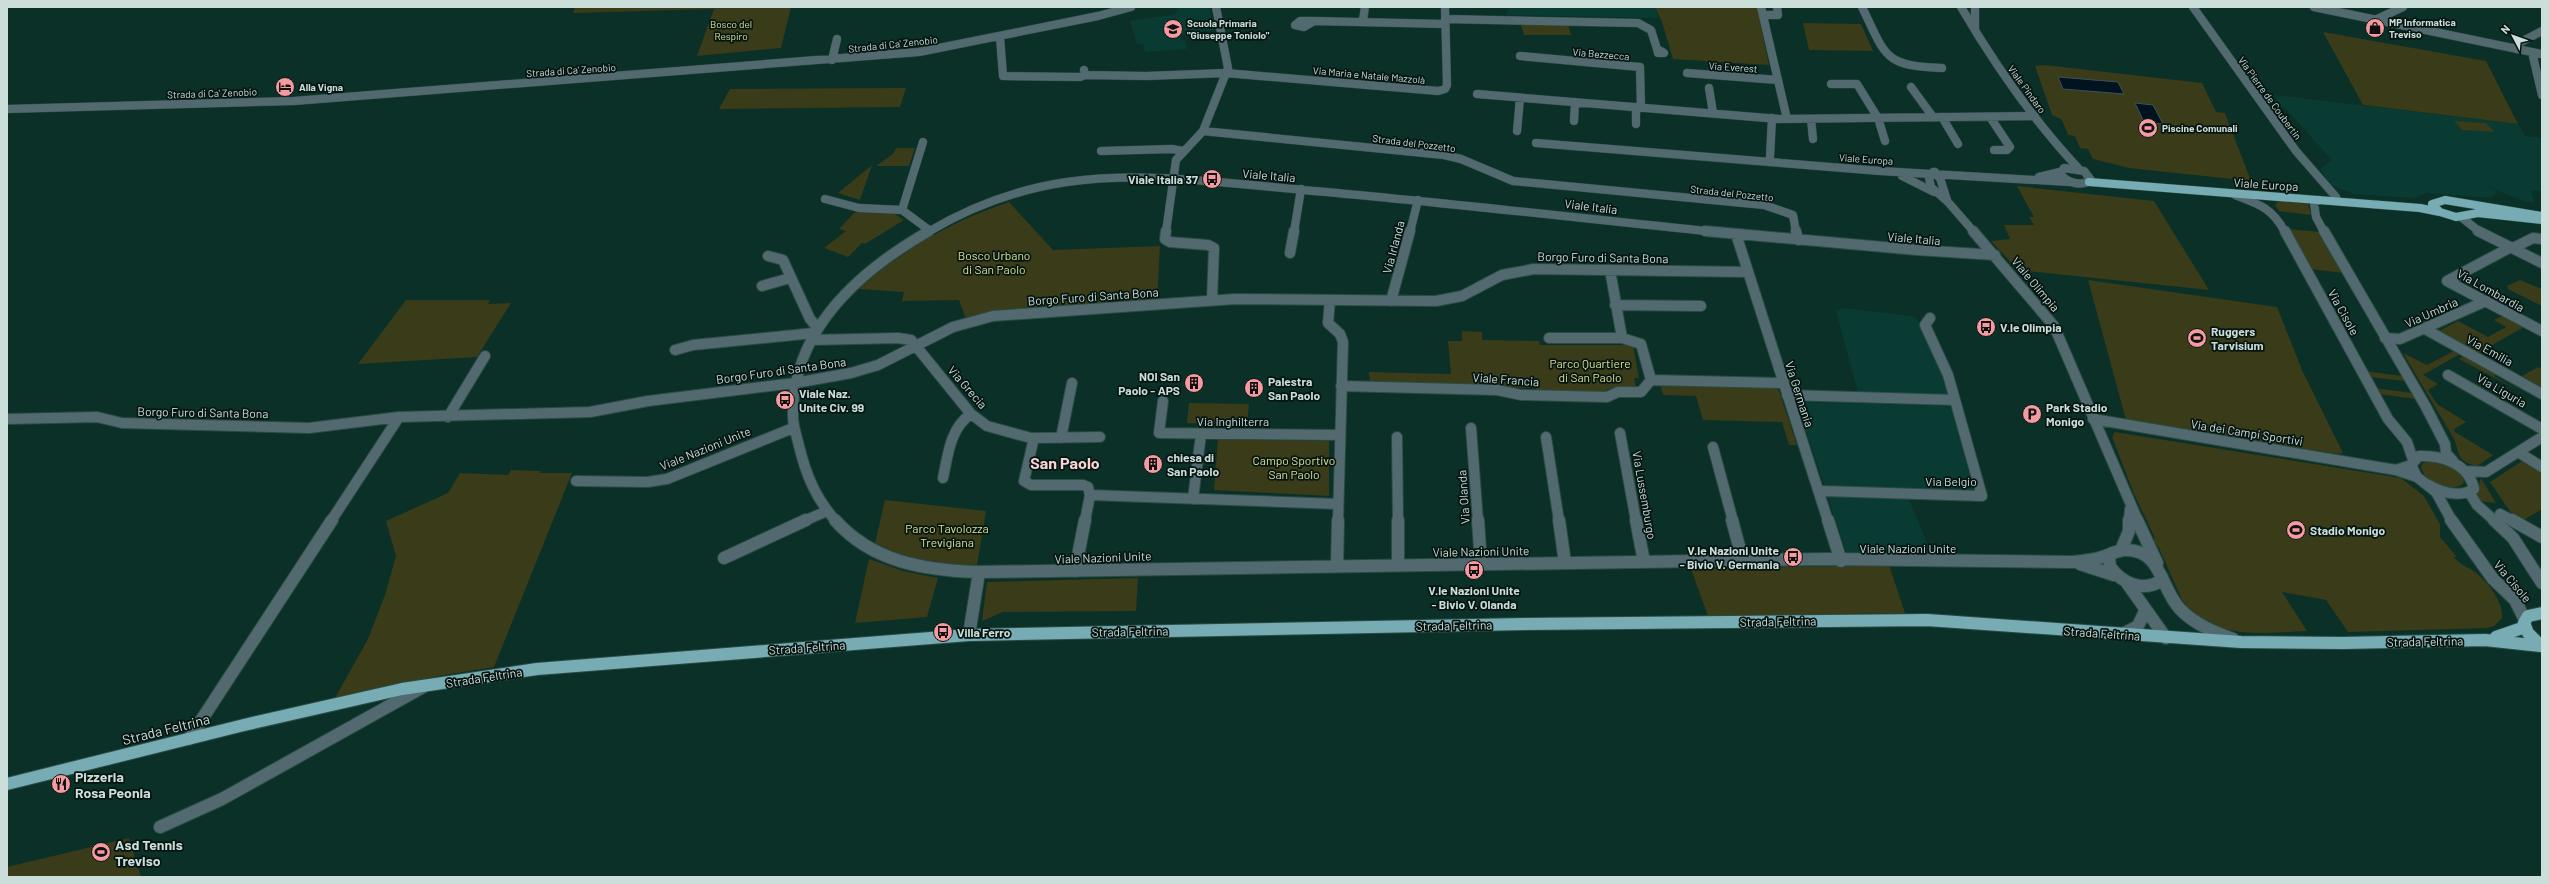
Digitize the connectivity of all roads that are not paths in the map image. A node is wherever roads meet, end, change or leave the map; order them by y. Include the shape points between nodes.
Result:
1 (1131, 7) edge
2 (1216, 7) edge
3 (1365, 7) edge
4 (1445, 7) edge
5 (1777, 7) edge
6 (1862, 7) edge
7 (1975, 7) edge
8 (2193, 7) edge
9 (2404, 7) edge
10 (1962, 8) edge
11 (2319, 8) edge
12 (1762, 11) edge
13 (1363, 20) dead end
14 (2375, 20) junction
15 (1315, 21) dead end
16 (1974, 21) junction
17 (1445, 22) junction
18 (2542, 31) edge
19 (1976, 34) junction
20 (1000, 36) junction
21 (837, 39) dead end
22 (1657, 49) dead end
23 (2516, 49) junction
24 (2532, 52) junction
25 (2542, 54) edge
26 (1520, 56) dead end
27 (832, 60) junction
28 (1942, 68) dead end
29 (1226, 73) junction
30 (1687, 73) dead end
31 (1778, 80) junction
32 (1831, 84) dead end
33 (1911, 87) dead end
34 (1709, 88) dead end
35 (1477, 94) dead end
36 (2542, 95) edge
37 (1520, 98) junction
38 (1575, 102) junction
39 (1639, 108) junction
40 (7, 109) edge
41 (1713, 114) junction
42 (2035, 116) junction
43 (1942, 117) junction
44 (1990, 117) junction
45 (1772, 118) junction
46 (1878, 118) junction
47 (1933, 118) junction
48 (1787, 119) junction
49 (1811, 119) junction
50 (1574, 121) dead end
51 (1636, 124) dead end
52 (1203, 131) junction
53 (1517, 131) dead end
54 (1813, 139) dead end
55 (1885, 141) dead end
56 (923, 142) dead end
57 (1536, 143) dead end
58 (1958, 144) dead end
59 (1994, 150) dead end
60 (1101, 151) dead end
61 (1183, 151) junction
62 (1660, 154) junction
63 (2063, 154) junction
64 (1770, 157) junction
65 (2079, 169) junction
66 (2062, 170) junction
67 (1880, 171) junction
68 (1934, 172) junction
69 (1965, 176) junction
70 (1173, 178) junction
71 (2089, 179) junction
72 (1185, 180) joint
73 (2070, 182) junction
74 (1301, 189) junction
75 (1943, 191) junction
76 (2236, 195) junction
77 (2336, 197) junction
78 (825, 199) dead end
79 (1418, 200) junction
80 (2319, 200) junction
81 (1948, 202) junction
82 (2432, 204) junction
83 (2457, 204) junction
84 (902, 210) junction
85 (2440, 212) junction
86 (2464, 215) junction
87 (2450, 216) junction
88 (2542, 216) edge
89 (2542, 220) edge
90 (2473, 228) junction
91 (930, 230) junction
92 (1736, 234) junction
93 (2542, 238) edge
94 (1798, 240) junction
95 (2512, 248) junction
96 (1290, 254) dead end
97 (768, 256) dead end
98 (1995, 256) junction
99 (2542, 263) edge
100 (1610, 270) junction
101 (1748, 272) junction
102 (790, 278) junction
103 (762, 286) dead end
104 (1212, 300) junction
105 (1330, 300) junction
106 (1391, 301) junction
107 (2486, 301) junction
108 (1615, 305) junction
109 (1700, 306) dead end
110 (1930, 318) dead end
111 (2425, 328) junction
112 (2542, 331) edge
113 (814, 333) junction
114 (1549, 338) dead end
115 (1622, 338) junction
116 (2386, 338) junction
117 (917, 346) junction
118 (675, 350) dead end
119 (485, 356) dead end
120 (2448, 375) dead end
121 (1651, 380) junction
122 (795, 383) junction
123 (1072, 383) dead end
124 (1783, 383) junction
125 (1341, 386) junction
126 (2542, 394) edge
127 (1787, 395) junction
128 (1955, 400) junction
129 (1163, 401) dead end
130 (970, 414) junction
131 (399, 417) junction
132 (448, 417) junction
133 (7, 419) edge
134 (2093, 419) junction
135 (792, 428) junction
136 (1471, 428) dead end
137 (2542, 429) edge
138 (1620, 433) dead end
139 (1201, 434) junction
140 (1340, 435) junction
141 (1100, 437) dead end
142 (1397, 437) dead end
143 (1546, 437) dead end
144 (2542, 437) edge
145 (1031, 438) junction
146 (1061, 438) junction
147 (1713, 447) dead end
148 (2518, 452) junction
149 (2412, 462) junction
150 (2542, 467) edge
151 (2462, 468) junction
152 (2396, 470) junction
153 (2476, 477) junction
154 (943, 478) dead end
155 (2421, 480) junction
156 (576, 482) dead end
157 (1823, 491) dead end
158 (2470, 492) junction
159 (1090, 495) junction
160 (1193, 499) junction
161 (2129, 505) junction
162 (1338, 506) junction
163 (827, 511) junction
164 (2497, 517) junction
165 (2542, 537) edge
166 (2116, 551) junction
167 (724, 558) dead end
168 (1841, 560) junction
169 (1743, 561) junction
170 (1644, 562) junction
171 (2072, 562) junction
172 (1565, 563) junction
173 (1481, 564) junction
174 (1398, 565) junction
175 (1337, 566) junction
176 (1075, 571) junction
177 (979, 572) junction
178 (2161, 572) junction
179 (2122, 580) junction
180 (2542, 583) edge
181 (2145, 611) junction
182 (2542, 613) edge
183 (2525, 624) junction
184 (2123, 634) junction
185 (969, 635) junction
186 (2166, 638) junction
187 (2485, 640) junction
188 (2241, 642) junction
189 (2542, 646) edge
190 (426, 686) junction
191 (189, 739) junction
192 (7, 784) edge
193 (160, 827) dead end

1 - 20 street, Strada di Ca' Zenobio
2 - 29 street via 1228,56
3 - 13 street
4 - 17 street, Via Maria e Natale Mazzolà
5 - 12 street, Via Everest via 1778,15
6 - 28 street via 1882,50 1890,60 1908,68
7 - 16 street, Viale Pindaro
8 - 77 street, Via Pierre de Coubertin via 2296,151
9 - 14 street
10 - 16 street, Viale Pindaro
10 - 19 street, Viale Pindaro
11 - 14 street
12 - 31 street, Via Everest
14 - 23 street
15 - 17 street
16 - 19 street, Viale Pindaro
17 - 22 street via 1638,23 1649,26 1654,34
17 - 29 street, Via Maria e Natale Mazzolà via 1446,85 1442,90
18 - 23 street via 2519,43
19 - 42 street, Viale Pindaro
20 - 27 street, Strada di Ca' Zenobio via 919,52
20 - 29 street via 1002,70 1004,76 1010,78 1084,72 1146,76
21 - 27 street
23 - 24 street
24 - 25 street
24 - 36 street
26 - 39 street, Via Bezzecca via 1640,67
27 - 40 street, Strada di Ca' Zenobio via 294,101
29 - 52 street
30 - 31 street, Via Everest
31 - 48 street, Via Everest
32 - 46 street via 1857,84
33 - 47 street
34 - 41 street
35 - 37 street
37 - 38 street
37 - 53 street
38 - 39 street
38 - 50 street
39 - 41 street
39 - 51 street, Via Bezzecca
41 - 45 street
42 - 44 street
42 - 63 street, Viale Pindaro
43 - 44 street
43 - 47 street
43 - 58 street
44 - 59 street via 2010,146 2007,150
45 - 48 street
45 - 64 street
46 - 47 street
46 - 49 street
46 - 55 street
48 - 49 street
49 - 54 street
52 - 61 street
52 - 94 street, Strada del Pozzetto via 1444,155 1466,161 1513,181 1764,205 1793,215
56 - 84 street
57 - 62 street, Viale Europa
60 - 61 street
61 - 70 street via 1176,160
62 - 64 street, Viale Europa via 1660,150 1666,148
62 - 67 street, Viale Europa
63 - 65 street, Viale Pindaro
63 - 66 street
64 - 68 street, Viale Europa
65 - 66 street, Viale Europa
65 - 71 street, Viale Europa
66 - 68 street, Viale Europa via 2035,177
66 - 73 street via 2062,177
67 - 68 street, Viale Europa
67 - 81 street via 1912,179
68 - 69 street, Viale Europa
68 - 75 street
68 - 81 street, Viale Olimpia via 1929,178 1932,187
69 - 73 street, Viale Europa
69 - 75 street via 1950,180 1943,187
70 - 72 street, Viale Nazioni Unite
70 - 91 street, Viale Nazioni Unite via 1106,178 1044,187 983,206
70 - 104 street via 1166,241 1210,245 1214,248
71 - 73 street, Viale Europa via 2083,184
71 - 76 main road, Viale Europa via 2119,186
71 - 77 main road, Viale Europa
72 - 74 street, Viale Italia
74 - 79 street, Viale Italia
74 - 96 street
75 - 81 street
76 - 80 main road, Viale Europa
76 - 149 street, Via Cisole via 2262,205 2277,217 2388,419 2411,449
77 - 82 main road, Viale Europa
78 - 84 street via 859,208
79 - 92 street, Viale Italia
79 - 106 street, Via Irlanda
80 - 85 main road, Viale Europa via 2420,208
80 - 116 street, Via Cisole via 2314,203 2313,208 2316,217
81 - 98 street, Viale Olimpia
82 - 83 main road, Viale Europa via 2441,200
82 - 85 main road, Viale Europa
83 - 86 main road via 2464,208
83 - 88 main road, Viale Europa via 2478,209
84 - 91 street
85 - 87 main road, Viale Europa
86 - 87 main road, Viale Europa
86 - 89 main road, Viale Europa
86 - 90 street
87 - 90 street
90 - 95 street
91 - 113 street, Viale Nazioni Unite via 888,256 864,276 838,300
92 - 94 street, Viale Italia
92 - 101 street, Via Germania
93 - 95 street via 2533,238
94 - 98 street, Viale Italia
95 - 99 street
95 - 107 street, Via Lombardia via 2447,281
97 - 102 street via 783,260
98 - 134 street, Viale Olimpia via 2054,326
100 - 101 street, Borgo Furo di Santa Bona
100 - 106 street, Borgo Furo di Santa Bona via 1534,269 1502,275 1462,296 1446,300
100 - 108 street
101 - 124 street, Via Germania
102 - 103 street
102 - 113 street
104 - 105 street, Borgo Furo di Santa Bona
104 - 117 street, Borgo Furo di Santa Bona via 994,316 953,327
105 - 106 street, Borgo Furo di Santa Bona
105 - 125 street via 1328,323 1340,334 1343,342
107 - 111 street, Via Umbria
107 - 112 street, Via Lombardia
108 - 109 street
108 - 115 street
110 - 128 street, Via Belgio via 1925,324 1948,375
111 - 116 street, Via Umbria via 2400,339
111 - 126 street, Via Emilia
113 - 117 street via 902,338 911,340
113 - 118 street via 693,345
113 - 122 street, Viale Nazioni Unite
114 - 115 street
115 - 121 street via 1641,344
116 - 151 street, Via Cisole via 2436,425 2448,456
117 - 122 street, Borgo Furo di Santa Bona via 865,369
117 - 130 street, Via Grecia
119 - 132 street
120 - 137 street, Via Liguria
121 - 124 street
121 - 125 street, Viale Francia via 1641,392 1618,392 1607,397 1521,394 1497,390
122 - 132 street, Borgo Furo di Santa Bona via 648,401 590,412
122 - 135 street, Viale Nazioni Unite
123 - 146 street
124 - 127 street, Via Germania
125 - 140 street
127 - 128 street
127 - 168 street, Via Germania
128 - 157 street, Via Belgio via 1982,496
129 - 139 street, Via Inghilterra via 1159,433
130 - 145 street, Via Grecia via 987,426
130 - 154 street via 956,429
131 - 132 street, Borgo Furo di Santa Bona
131 - 133 street, Borgo Furo di Santa Bona via 309,428 122,423 97,417
131 - 191 street
134 - 152 street, Via dei Campi Sportivi
134 - 161 street, Viale Olimpia
135 - 156 street, Viale Nazioni Unite via 667,479 647,482
135 - 163 street, Viale Nazioni Unite via 797,450 810,483
136 - 173 street, Via Olanda
138 - 170 street, Via Lussemburgo
139 - 140 street, Via Inghilterra
139 - 160 street
140 - 162 street
141 - 146 street, Via Grecia
142 - 174 street
143 - 172 street
144 - 148 street
145 - 146 street, Via Grecia
145 - 159 street via 1033,442 1024,481 1031,485 1083,485 1088,487
147 - 169 street
148 - 150 street
148 - 153 street
149 - 151 street via 2427,455
149 - 152 street
149 - 155 street, Via Cisole
151 - 153 street, Via Cisole
152 - 155 street, Via dei Campi Sportivi
153 - 158 street via 2474,489
155 - 158 street via 2449,493
155 - 183 street, Via Cisole via 2436,492 2445,512 2493,579 2515,600
158 - 164 street, Via Cisole via 2472,499
159 - 160 street
159 - 176 street
160 - 162 street
161 - 166 street, Viale Olimpia via 2129,531
161 - 178 street, Viale Olimpia
162 - 175 street
163 - 167 street
163 - 177 street, Viale Nazioni Unite via 851,537 883,556 937,570
164 - 165 street
164 - 180 street, Via Cisole
166 - 171 street, Viale Nazioni Unite via 2096,559
166 - 178 street via 2142,554
166 - 179 street via 2108,561
168 - 169 street, Viale Nazioni Unite
168 - 171 street, Viale Nazioni Unite
169 - 170 street, Viale Nazioni Unite
170 - 172 street, Viale Nazioni Unite
171 - 179 street, Viale Nazioni Unite via 2099,568
172 - 173 street, Viale Nazioni Unite
173 - 174 street, Viale Nazioni Unite
174 - 175 street, Viale Nazioni Unite
175 - 176 street, Viale Nazioni Unite
176 - 177 street, Viale Nazioni Unite
177 - 185 street
178 - 179 street via 2161,581 2150,587
178 - 188 street, Viale Olimpia via 2174,602 2182,612 2202,626
179 - 181 street via 2140,597
181 - 184 street via 2138,626
181 - 186 street via 2152,625
182 - 183 main road, Strada Feltrina via 2528,616
183 - 187 main road, Strada Feltrina via 2507,635
183 - 189 main road, Strada Feltrina
184 - 185 main road, Strada Feltrina via 1919,620 1524,624
184 - 186 main road, Strada Feltrina
185 - 190 main road, Strada Feltrina via 537,669
186 - 188 main road, Strada Feltrina
187 - 188 main road, Strada Feltrina
187 - 189 main road, Strada Feltrina
190 - 191 main road, Strada Feltrina
190 - 193 street, Strada Feltrina via 222,799
191 - 192 main road, Strada Feltrina

